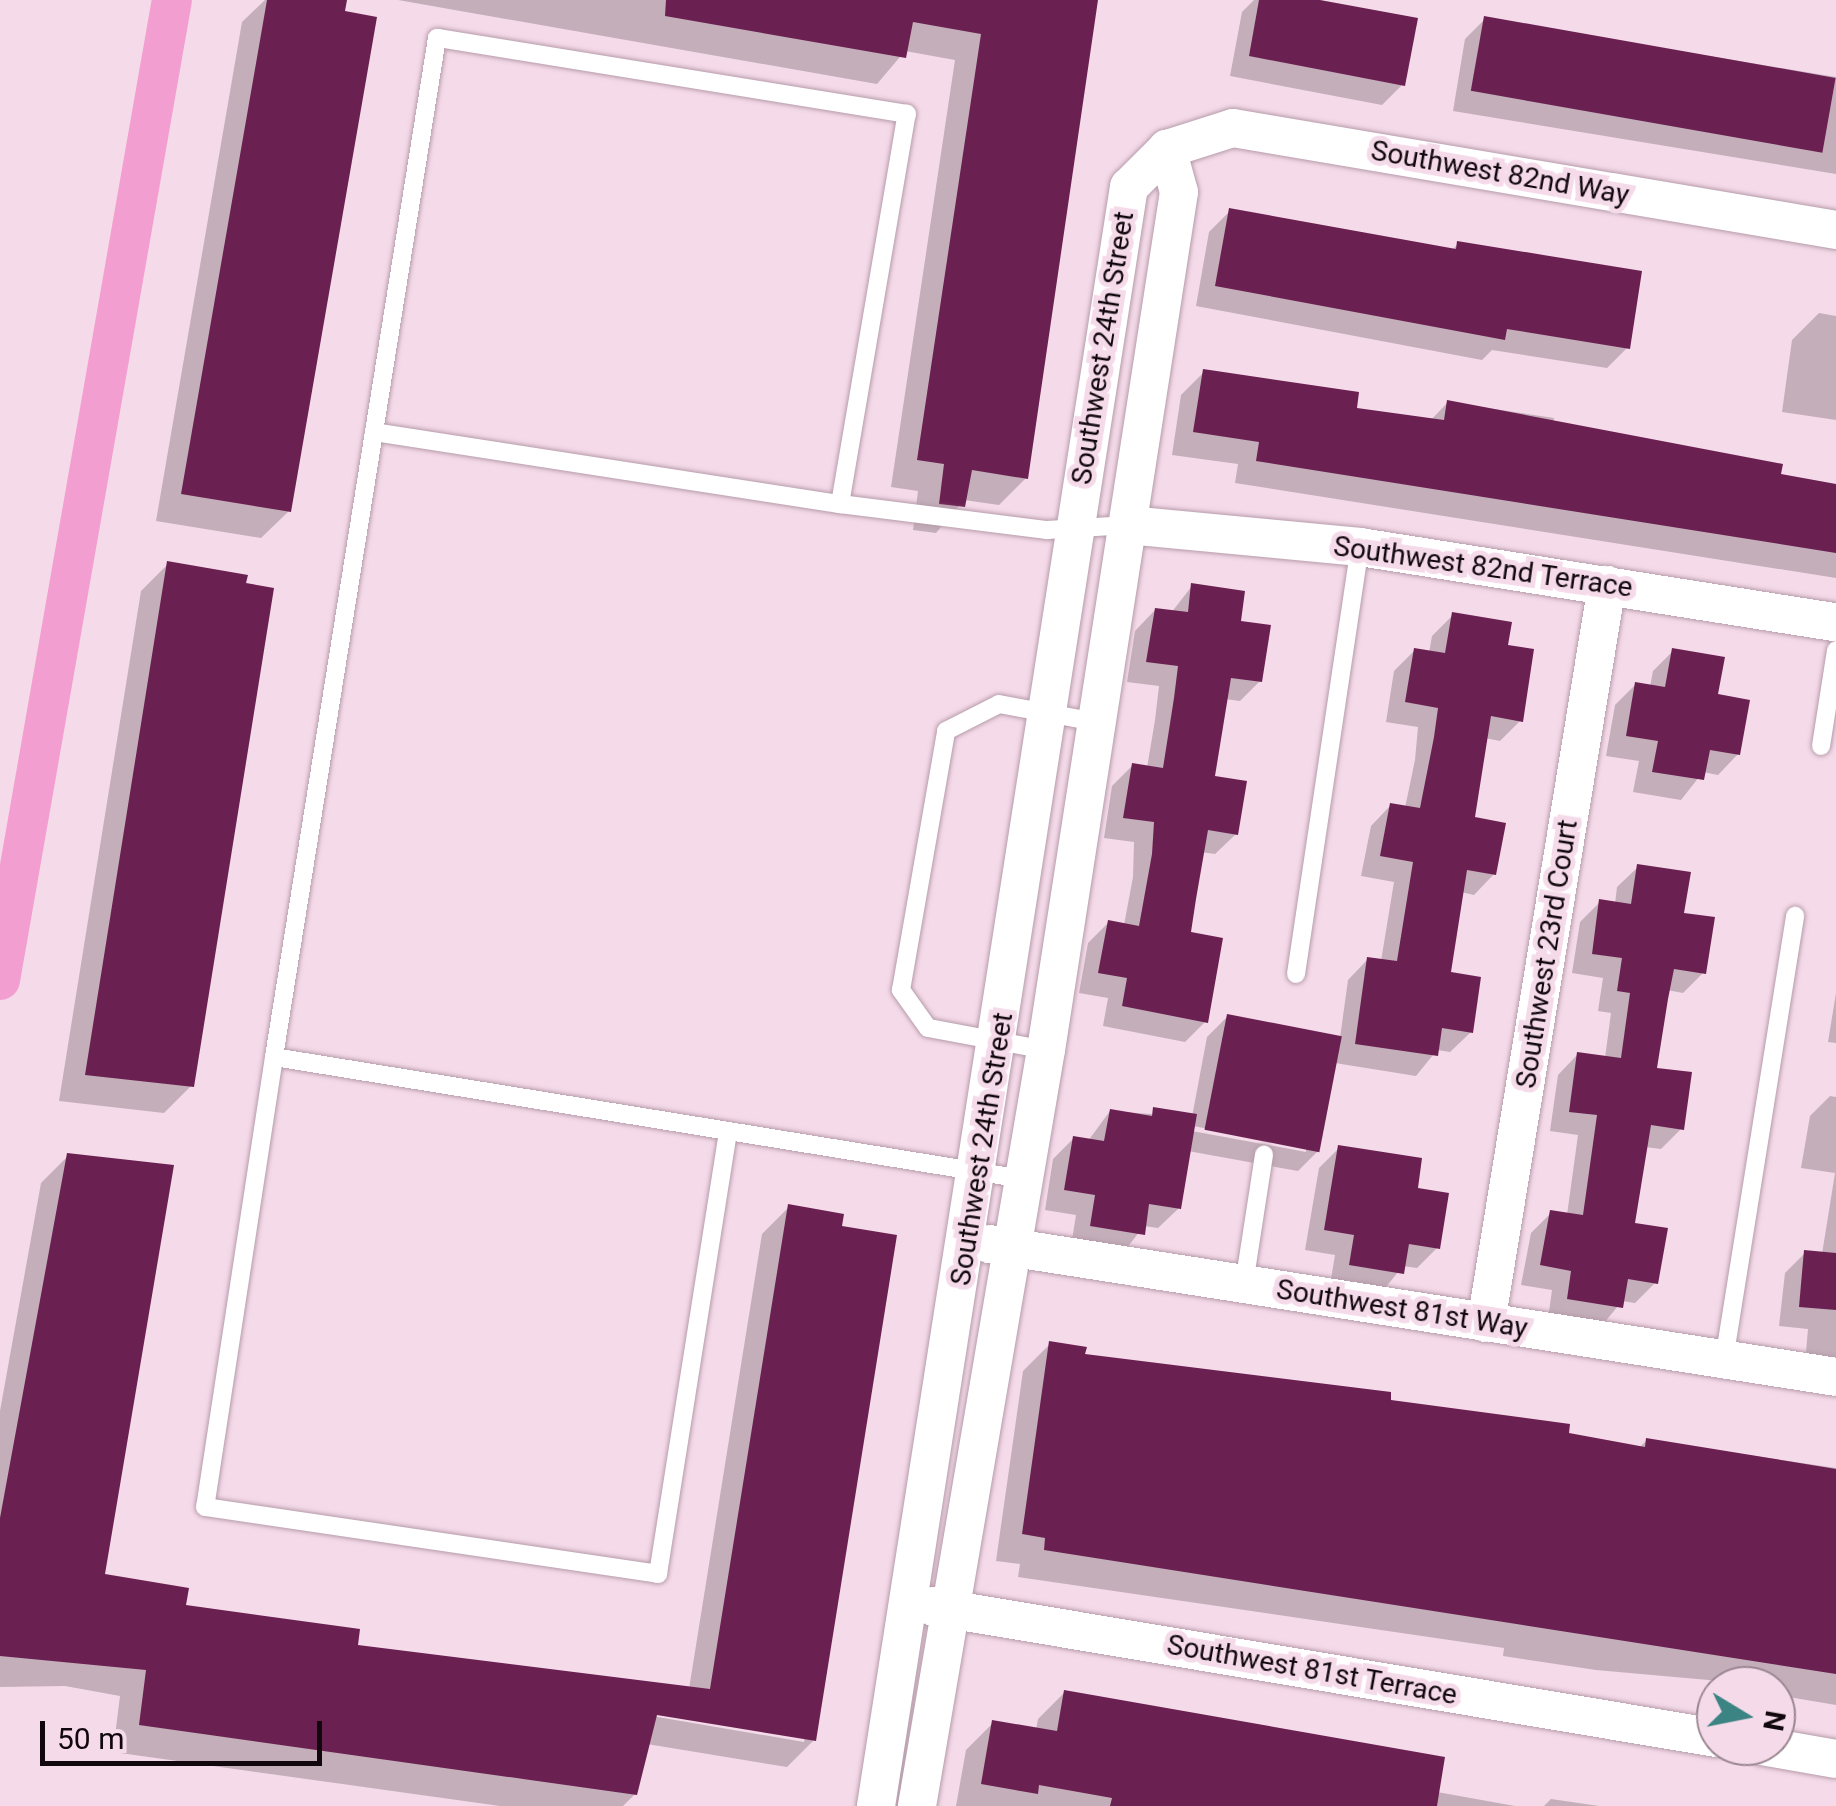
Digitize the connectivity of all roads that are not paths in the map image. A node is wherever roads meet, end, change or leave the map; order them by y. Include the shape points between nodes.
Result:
1 (1167, 149) junction
2 (1836, 230) edge
3 (374, 432) junction
4 (840, 504) junction
5 (1128, 525) junction
6 (1075, 528) junction
7 (1360, 547) junction
8 (1607, 585) junction
9 (1836, 622) edge
10 (1836, 650) edge
11 (1049, 713) junction
12 (1096, 722) junction
13 (1821, 746) dead end
14 (1795, 916) dead end
15 (1296, 974) dead end
16 (1000, 1043) junction
17 (1046, 1050) junction
18 (274, 1057) junction
19 (728, 1130) junction
20 (1264, 1155) dead end
21 (978, 1171) junction
22 (1023, 1179) junction
23 (968, 1242) junction
24 (1012, 1247) junction
25 (1244, 1284) junction
26 (1486, 1323) junction
27 (1724, 1360) junction
28 (1836, 1377) edge
29 (908, 1602) junction
30 (952, 1609) junction
31 (1696, 1735) edge
32 (1796, 1752) edge
33 (1836, 1758) edge
34 (876, 1806) edge
35 (918, 1806) edge

1 - 2 street, Southwest 82nd Way via 1234,128
1 - 5 street, Southwest 24th Street via 1179,192
1 - 6 street, Southwest 24th Street via 1129,187
3 - 4 lane
3 - 4 lane via 438,38 907,114
3 - 18 lane
4 - 6 lane
5 - 6 lane
5 - 7 street, Southwest 82nd Terrace
5 - 12 street, Southwest 24th Street
6 - 11 street, Southwest 24th Street
7 - 8 street, Southwest 82nd Terrace
7 - 15 lane
8 - 9 street, Southwest 82nd Terrace
8 - 26 street, Southwest 23rd Court
10 - 13 lane
11 - 12 lane
11 - 16 street, Southwest 24th Street
11 - 16 lane via 999,704 946,731 901,990 928,1028
12 - 17 street, Southwest 24th Street
14 - 27 lane
16 - 17 lane
16 - 21 street, Southwest 24th Street
17 - 22 street, Southwest 24th Street
18 - 19 lane
18 - 19 lane via 205,1506 658,1574
19 - 21 lane
20 - 25 lane
21 - 22 lane
21 - 23 street, Southwest 24th Street
22 - 24 street, Southwest 24th Street
23 - 24 street, Southwest 81st Way
23 - 29 street, Southwest 24th Street
24 - 25 street, Southwest 81st Way
24 - 30 street, Southwest 24th Street
25 - 26 street, Southwest 81st Way
26 - 27 street, Southwest 81st Way
27 - 28 street, Southwest 81st Way
29 - 30 street, Southwest 81st Terrace
29 - 34 street, Southwest 24th Street
30 - 31 street, Southwest 81st Terrace
30 - 35 street, Southwest 24th Street
32 - 33 street

